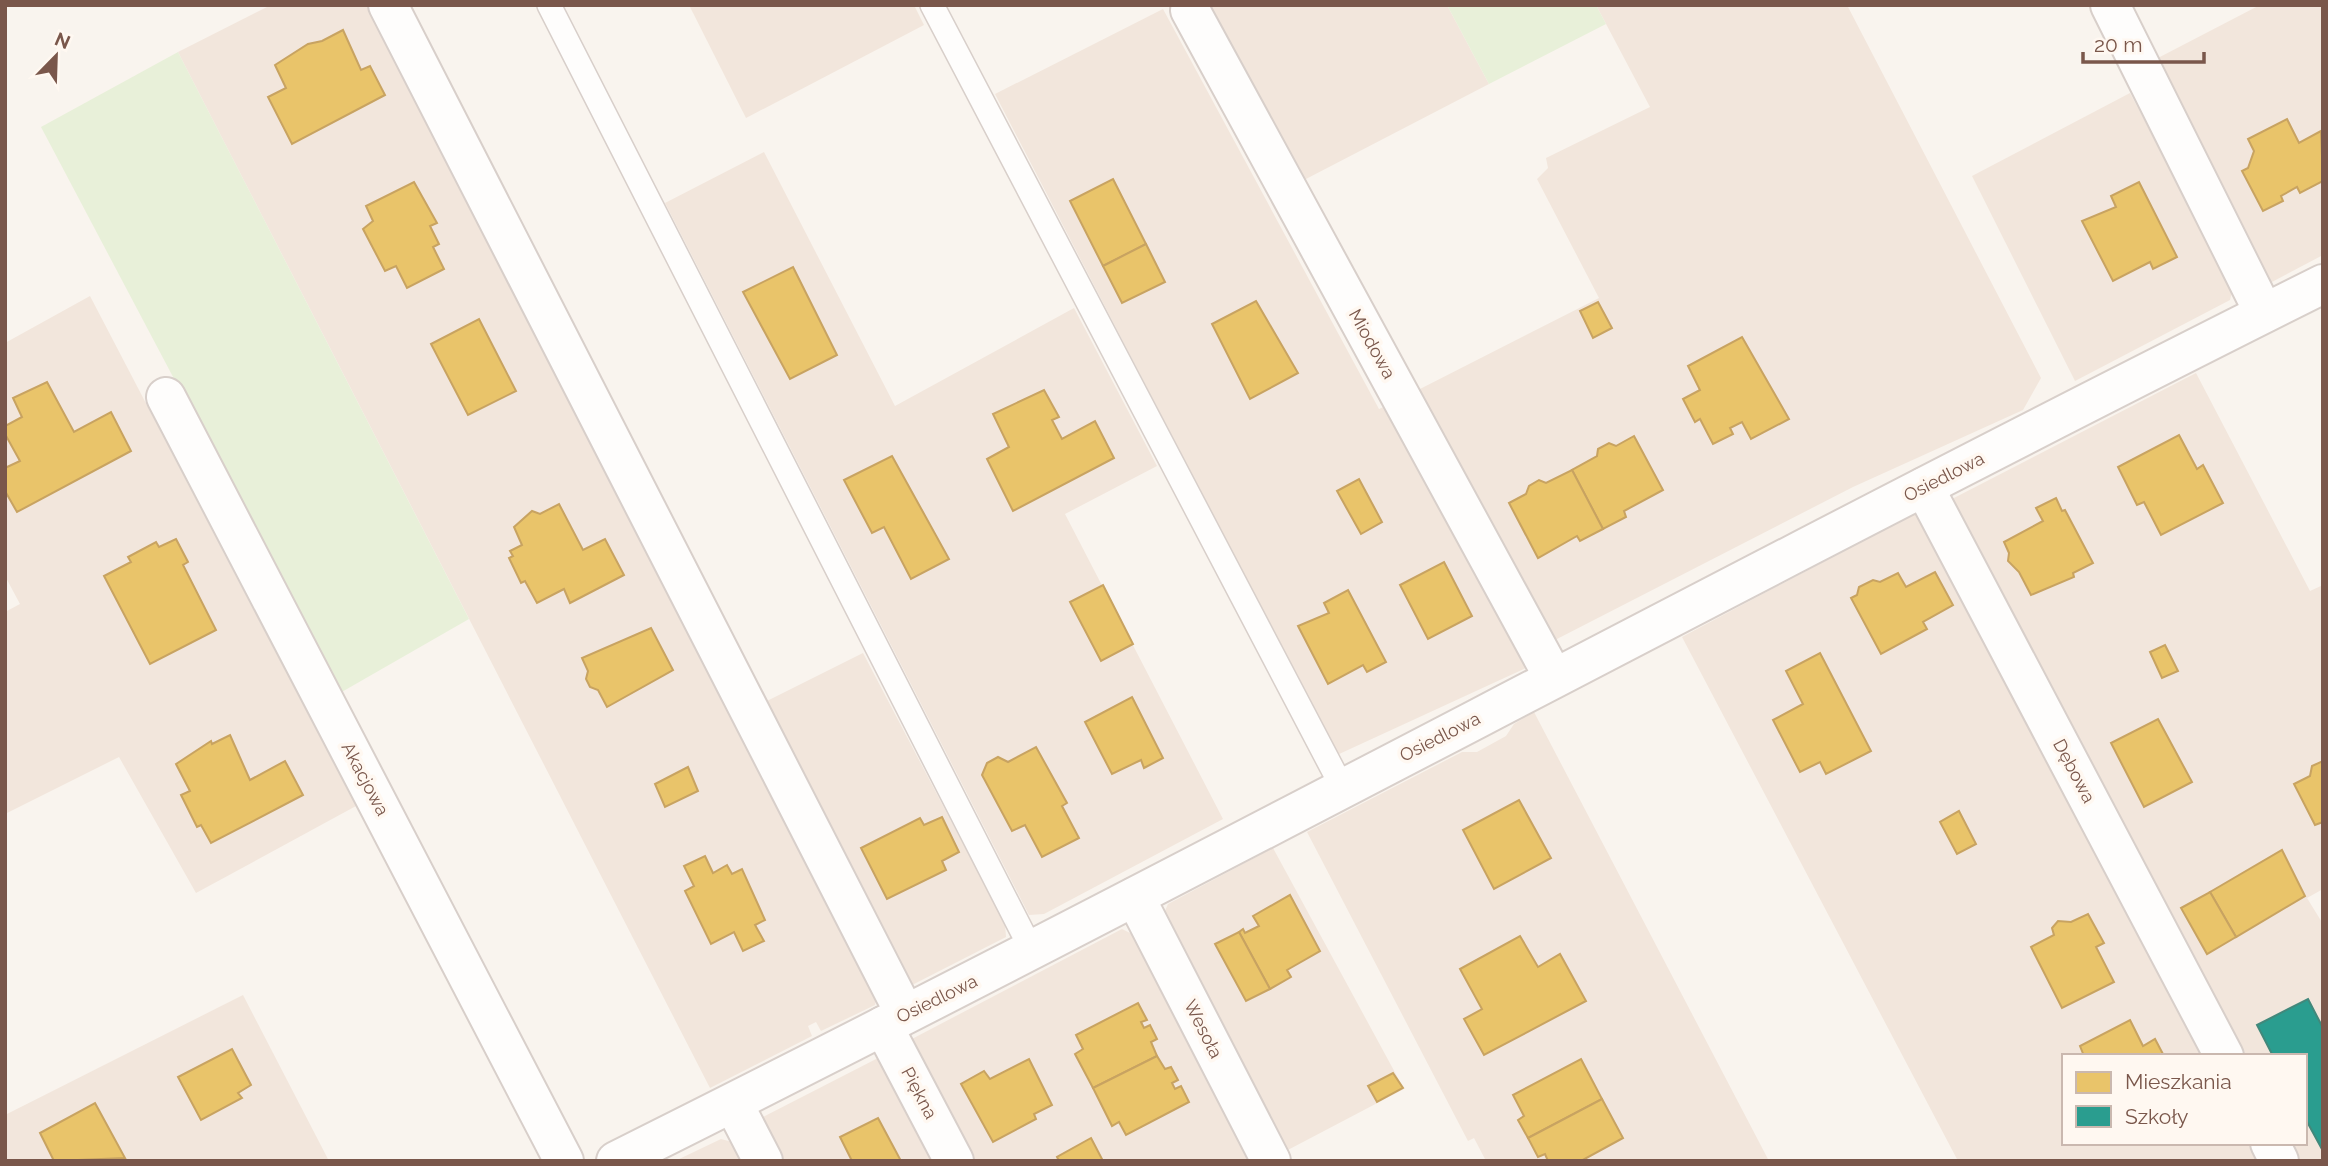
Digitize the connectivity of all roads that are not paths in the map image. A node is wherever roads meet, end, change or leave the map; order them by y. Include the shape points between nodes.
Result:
1 (388, 5) edge
2 (549, 5) edge
3 (932, 5) edge
4 (2110, 5) edge
5 (1190, 10) dead end
6 (2323, 284) edge
7 (2264, 313) junction
8 (166, 397) dead end
9 (1924, 487) junction
10 (1553, 678) junction
11 (1342, 787) junction
12 (1135, 897) junction
13 (1032, 951) junction
14 (894, 1020) junction
15 (2223, 1054) edge
16 (733, 1103) junction
17 (2271, 1145) edge
18 (564, 1161) edge
19 (616, 1161) edge
20 (763, 1161) edge
21 (954, 1161) edge
22 (1271, 1161) edge
23 (2279, 1161) edge

1 - 14 street, Piękna
2 - 13 lane
3 - 11 lane
4 - 7 street
5 - 10 street, Miodowa
6 - 7 street, Osiedlowa
7 - 9 street, Osiedlowa
8 - 18 street, Akacjowa
9 - 10 street, Osiedlowa
9 - 15 street, Dębowa
10 - 11 street, Osiedlowa
11 - 12 street, Osiedlowa
12 - 13 street, Osiedlowa
12 - 22 street, Wesoła
13 - 14 street, Osiedlowa
14 - 16 street, Osiedlowa
14 - 21 street, Piękna
16 - 19 street, Osiedlowa
16 - 20 street
17 - 23 street

